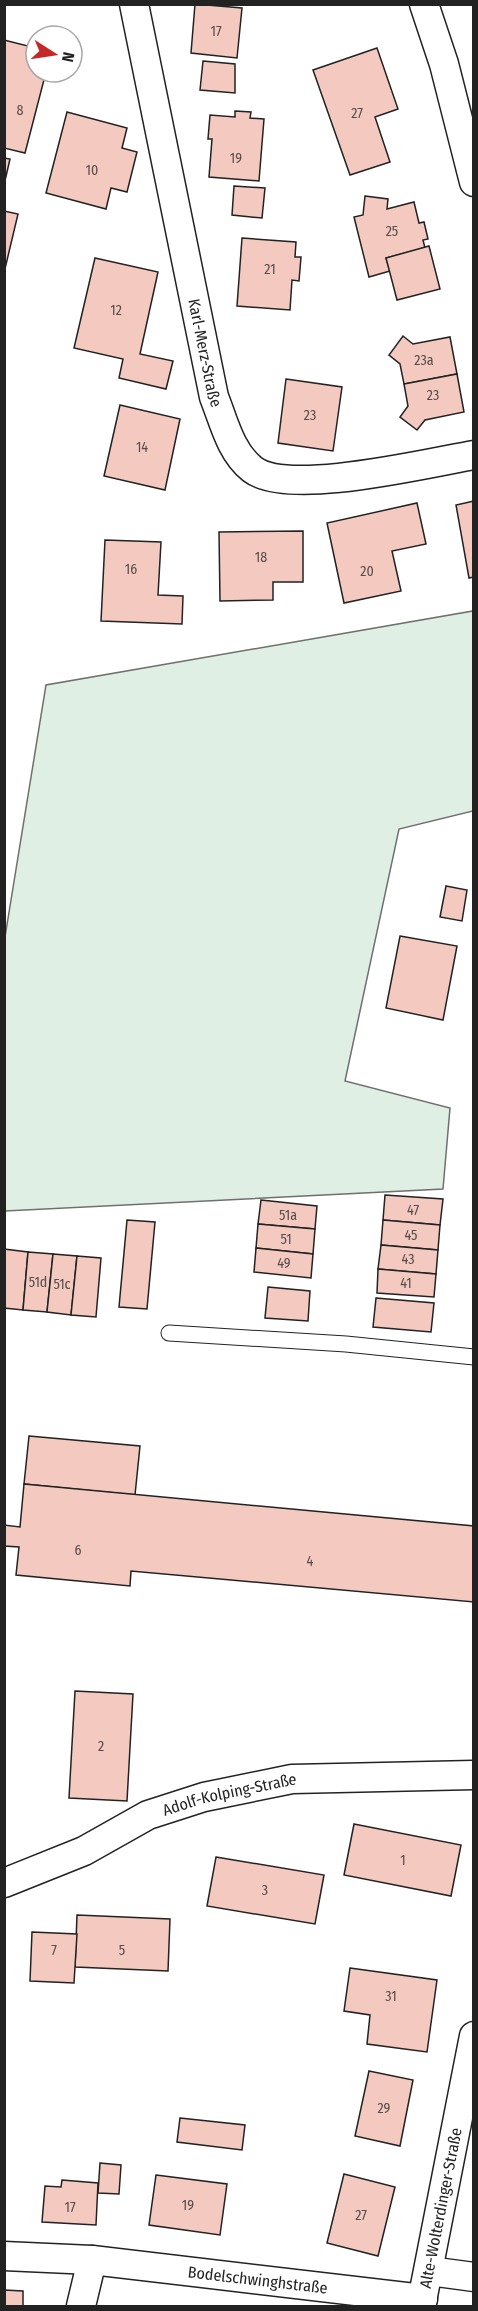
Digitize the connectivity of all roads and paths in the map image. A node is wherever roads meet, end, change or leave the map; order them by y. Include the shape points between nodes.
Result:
1 (134, 4) edge
2 (424, 4) edge
3 (474, 182) edge
4 (474, 455) edge
5 (169, 1333) dead end
6 (474, 1356) edge
7 (474, 1775) edge
8 (4, 1883) edge
9 (474, 2037) edge
10 (4, 2256) edge
11 (92, 2260) junction
12 (429, 2271) junction
13 (474, 2277) edge
14 (422, 2303) edge
15 (81, 2307) edge

1 - 4 street, Karl-Merz-Straße via 214,397 234,450 254,471 278,478 319,481
2 - 3 street via 444,64
5 - 6 lane
7 - 8 street, Adolf-Kolping-Straße via 292,1779 204,1797 148,1815 84,1851
9 - 12 street, Alte-Wolterdinger-Straße
10 - 11 street, Bodelschwinghstraße
11 - 14 street, Bodelschwinghstraße
11 - 15 street
12 - 13 street
12 - 14 street, Alte-Wolterdinger-Straße

